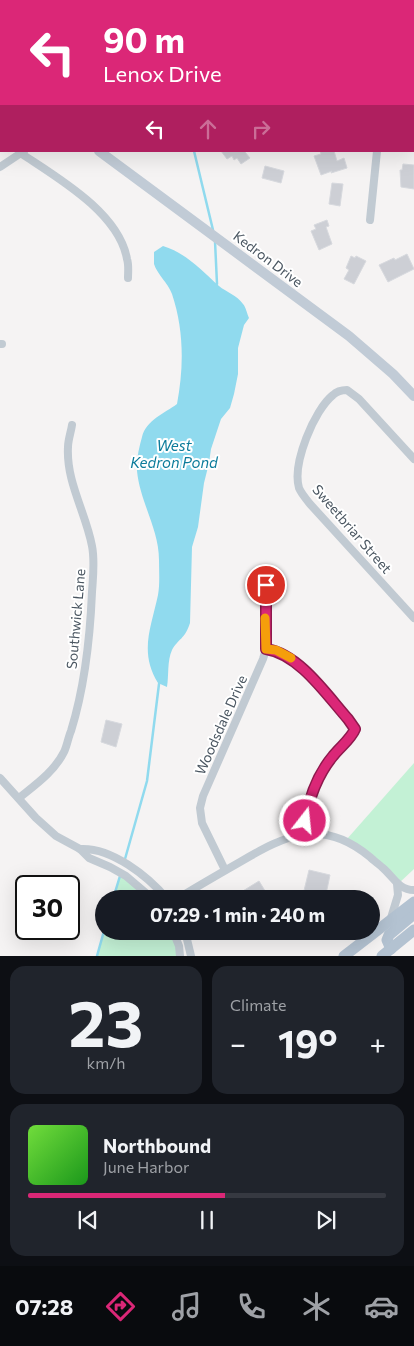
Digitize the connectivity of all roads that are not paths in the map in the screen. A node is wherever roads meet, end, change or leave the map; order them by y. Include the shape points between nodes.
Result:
1 (23, 152) edge
2 (101, 152) edge
3 (377, 152) edge
4 (0, 167) edge
5 (370, 220) dead end
6 (128, 278) dead end
7 (414, 396) edge
8 (72, 425) dead end
9 (414, 459) edge
10 (266, 585) dead end
11 (414, 618) edge
12 (266, 649) junction
13 (0, 778) edge
14 (19, 798) junction
15 (304, 834) junction
16 (80, 849) junction
17 (225, 870) junction
18 (397, 884) junction
19 (142, 890) edge
20 (158, 890) edge
21 (192, 890) edge
22 (414, 890) edge
23 (414, 902) edge
24 (414, 914) edge
25 (390, 921) junction
26 (414, 930) edge
27 (414, 939) edge
28 (177, 940) edge
29 (187, 940) edge
30 (389, 954) edge
31 (180, 956) edge
32 (191, 956) edge
33 (345, 956) edge

1 - 4 street
1 - 6 street via 110,222 127,255
2 - 7 street, Kedron Drive via 349,336
3 - 5 street
8 - 14 street, Southwick Lane via 68,463 94,564 85,674 64,752 53,769
9 - 11 street, Sweetbriar Street via 347,390 334,393 328,399 300,452 298,473 300,488 317,513
10 - 12 street, Woodsdale Drive
12 - 15 street via 276,650 296,661 355,729 325,767 307,809
12 - 17 street, Woodsdale Drive via 200,808 202,823
13 - 14 street
14 - 16 street via 56,836
15 - 17 street via 271,844
15 - 18 street via 327,835 350,844 385,870
16 - 19 street via 89,858 126,876
16 - 20 street via 91,849 117,858 147,878
17 - 21 street
18 - 22 street
18 - 25 street via 398,896
23 - 25 main road
24 - 30 main road via 389,935
25 - 33 main road
26 - 30 main road
27 - 30 main road
28 - 31 street
29 - 32 street

